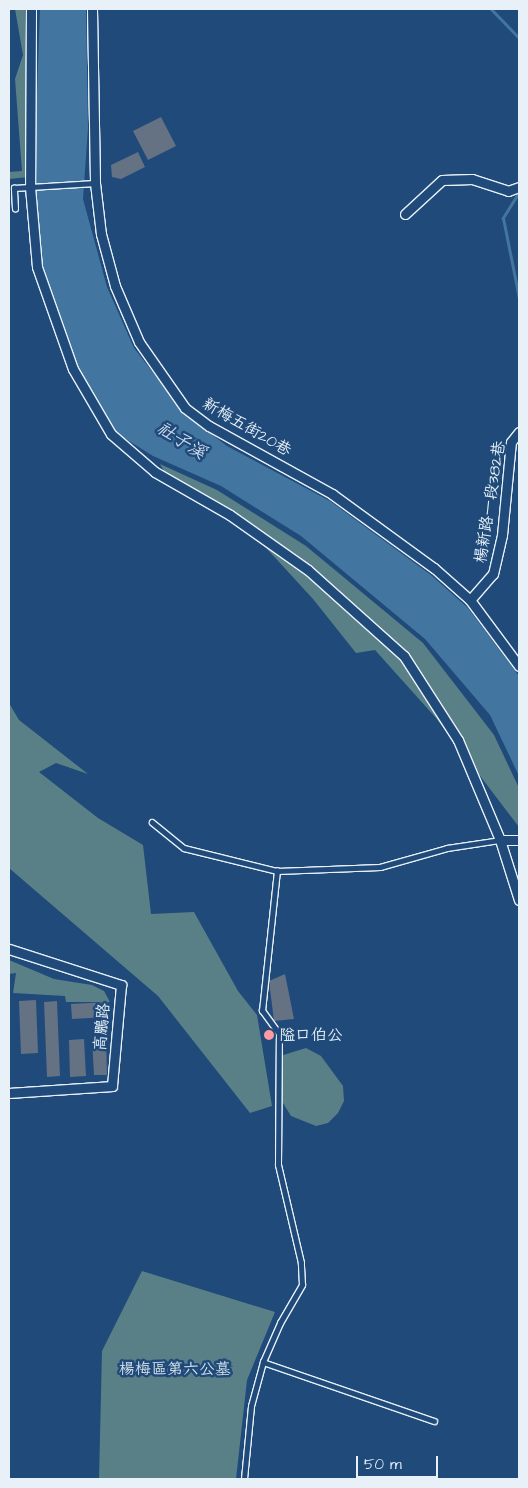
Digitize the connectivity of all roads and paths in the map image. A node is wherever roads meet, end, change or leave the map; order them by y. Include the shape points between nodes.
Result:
1 (31, 9) edge
2 (92, 9) edge
3 (90, 183) junction
4 (30, 187) junction
5 (519, 187) edge
6 (15, 209) dead end
7 (405, 214) dead end
8 (519, 432) edge
9 (470, 600) junction
10 (519, 666) edge
11 (152, 822) dead end
12 (500, 840) junction
13 (519, 840) edge
14 (277, 871) junction
15 (519, 900) edge
16 (9, 948) edge
17 (9, 1093) edge
18 (263, 1362) junction
19 (434, 1421) dead end
20 (244, 1479) edge

1 - 4 street
2 - 3 street, 新梅五街20巷
3 - 4 lane
3 - 9 street, 新梅五街20巷 via 115,286 139,342 185,408 209,426 332,494 434,568
4 - 6 lane via 14,188
4 - 12 street via 37,267 73,369 110,434 155,472 230,515 308,570 404,656 458,740
5 - 7 street via 508,191 472,179 442,180
8 - 9 street, 楊新路一段382巷 via 512,442 502,535 493,574
9 - 10 street, 新梅五街20巷
11 - 14 lane via 184,848
12 - 13 street
12 - 14 lane via 447,848 380,866
12 - 15 street
14 - 18 lane via 262,1011 280,1034 278,1165 301,1263 302,1285
16 - 17 street, 高鵬路 via 121,986 112,1086
18 - 19 lane
18 - 20 lane via 251,1406

